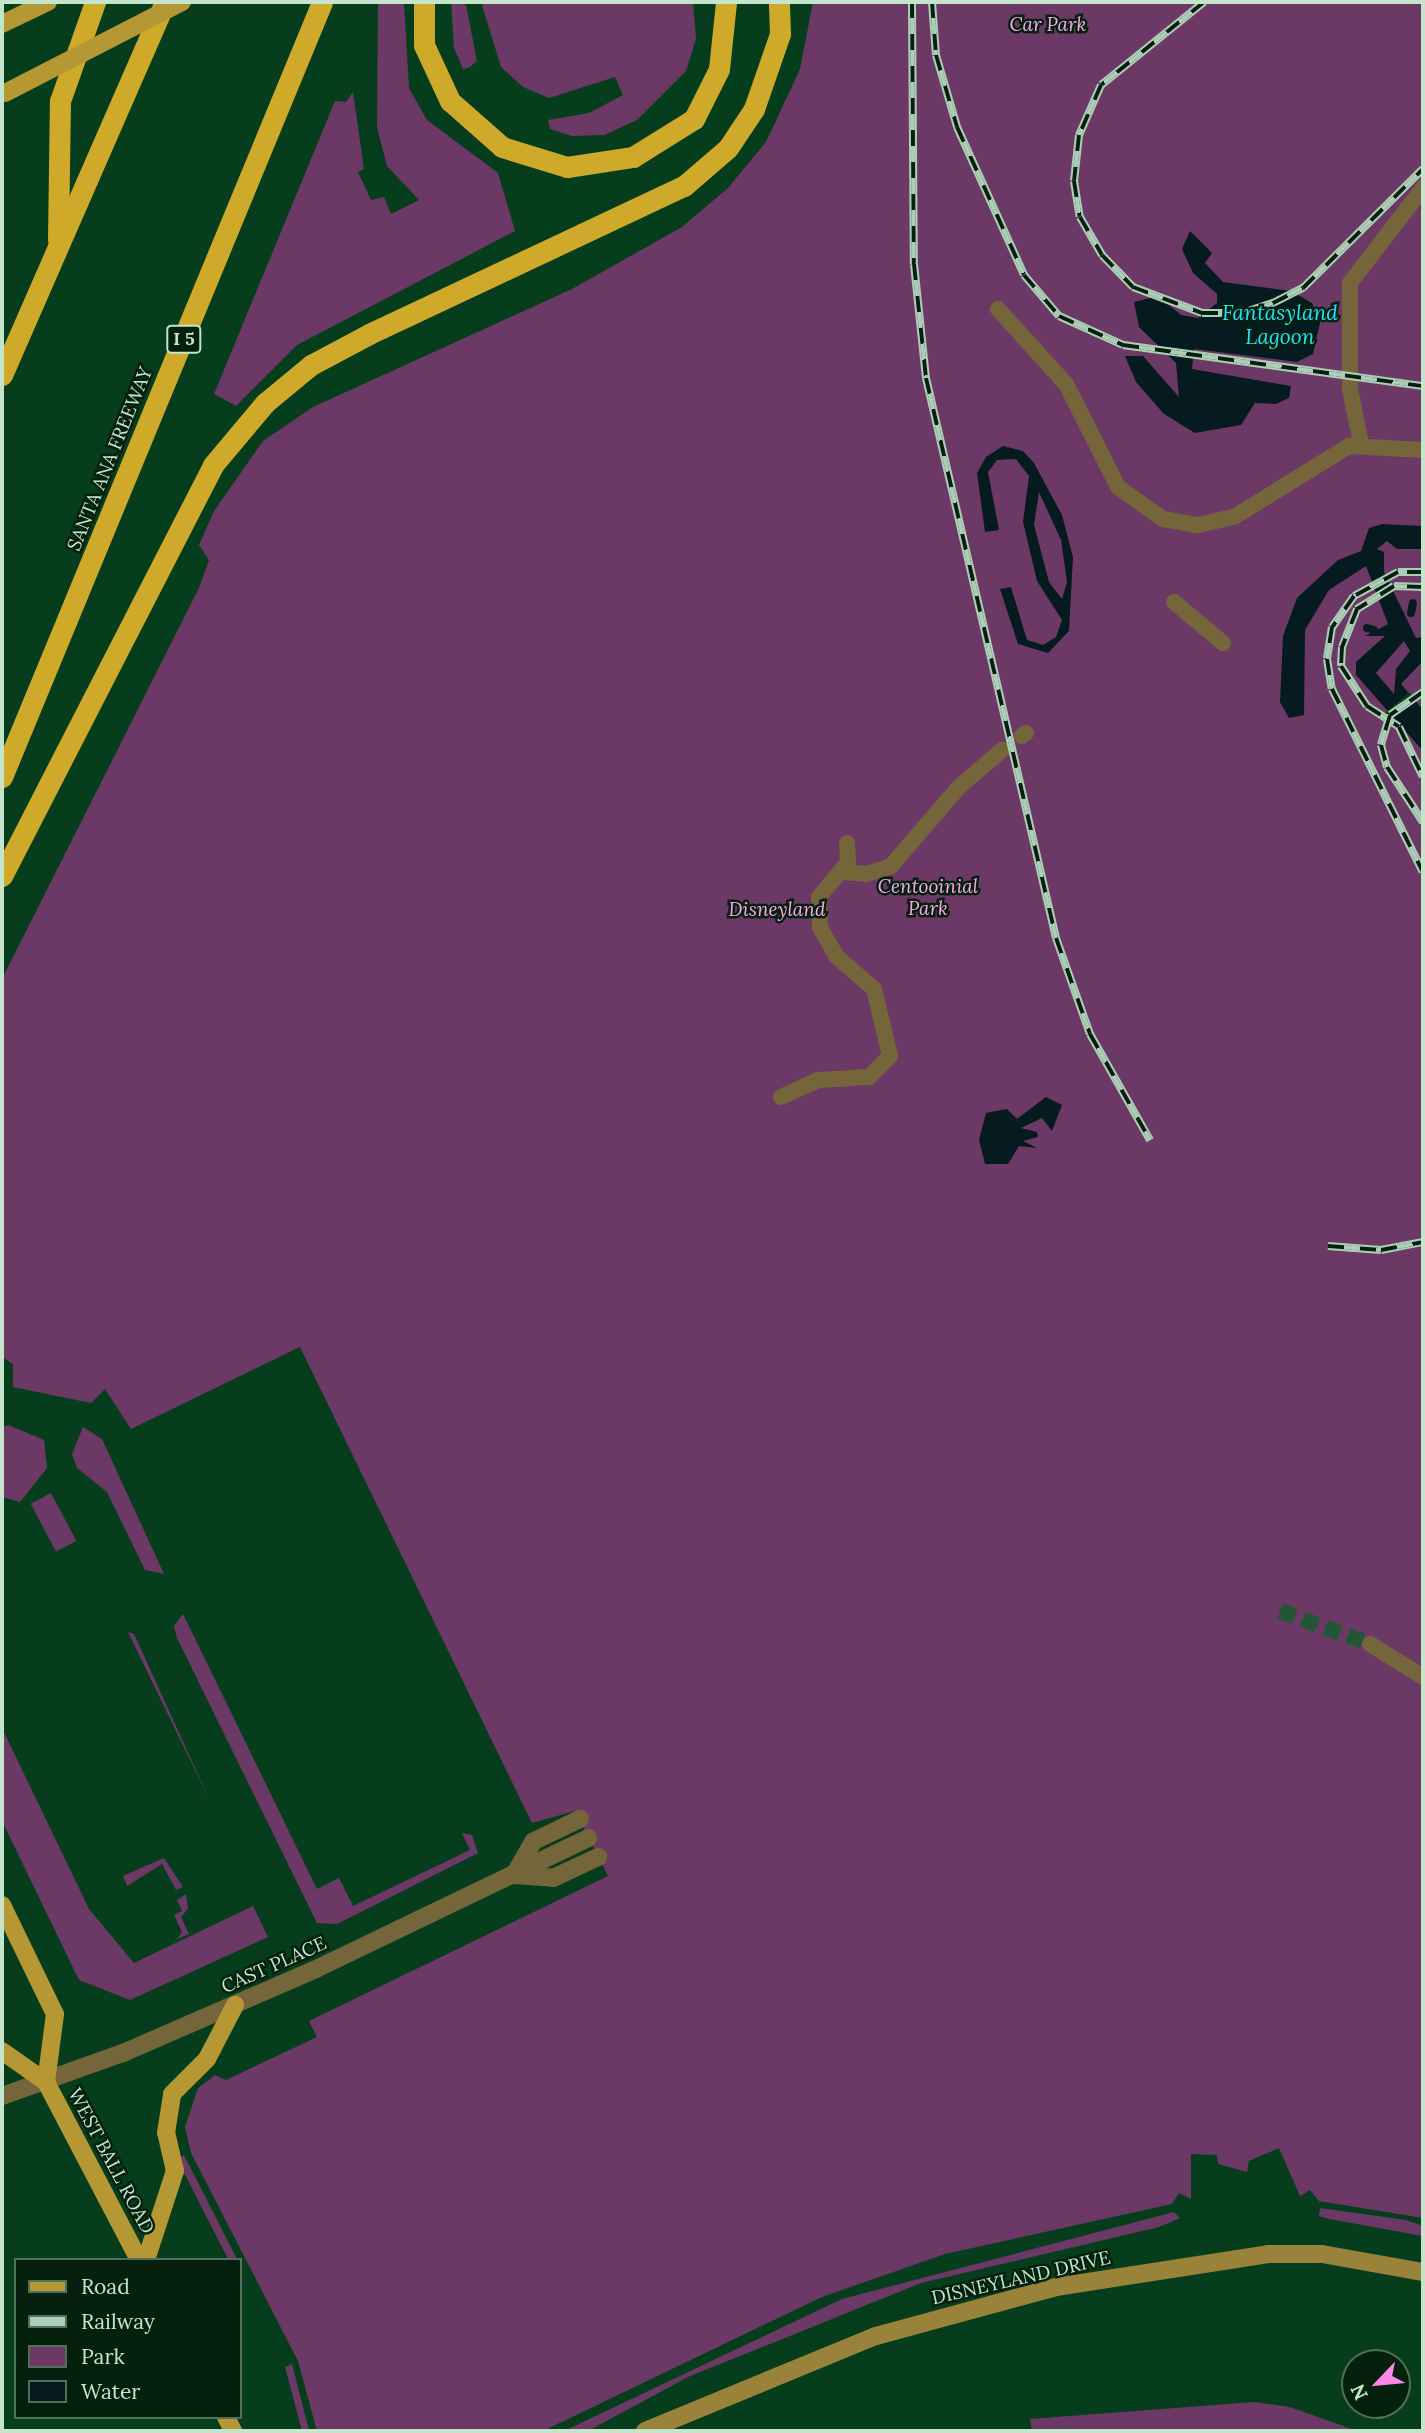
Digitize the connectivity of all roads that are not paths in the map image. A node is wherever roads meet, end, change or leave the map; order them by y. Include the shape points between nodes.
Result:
1 (95, 2) edge
2 (165, 2) edge
3 (182, 2) edge
4 (322, 2) edge
5 (424, 2) edge
6 (726, 2) edge
7 (779, 2) edge
8 (41, 6) edge
9 (2, 24) edge
10 (4, 94) edge
11 (1423, 188) edge
12 (58, 249) junction
13 (998, 309) dead end
14 (2, 375) edge
15 (1361, 444) junction
16 (1423, 450) edge
17 (1174, 602) dead end
18 (1223, 643) dead end
19 (1002, 751) dead end
20 (2, 777) edge
21 (847, 844) dead end
22 (841, 872) junction
23 (2, 876) edge
24 (781, 1097) dead end
25 (1370, 1644) tunnel mouth
26 (1423, 1677) edge
27 (580, 1819) dead end
28 (588, 1838) dead end
29 (598, 1857) dead end
30 (513, 1875) junction
31 (2, 1905) edge
32 (235, 2005) junction
33 (2, 2051) edge
34 (46, 2082) junction
35 (2, 2096) edge
36 (138, 2258) edge
37 (147, 2258) edge
38 (1423, 2272) edge
39 (645, 2431) edge

1 - 12 highway via 60,101
2 - 12 highway
3 - 10 main road, bridge
4 - 20 highway, SANTA ANA FREEWAY / I 5
5 - 6 highway via 421,27 432,69 474,126 502,147 578,167 633,157 694,119 723,57
7 - 23 highway via 780,34 754,109 728,148 684,186 369,334 311,365 265,403 213,465
8 - 9 main road
11 - 15 street via 1350,284 1353,418
12 - 14 highway
13 - 15 street via 1058,371 1118,487 1163,519 1198,525 1234,517 1326,456
15 - 16 street
17 - 18 street
19 - 22 street via 959,787 891,866 867,874
21 - 22 street
22 - 24 street via 819,897 820,927 836,957 870,981 890,1056 869,1077 818,1080
25 - 26 street
27 - 30 street via 534,1841
28 - 30 street, CAST PLACE
29 - 30 street, CAST PLACE via 553,1878
30 - 32 street, CAST PLACE
31 - 34 main road, WEST BALL ROAD via 55,2014
32 - 34 street, CAST PLACE
32 - 37 main road via 207,2059 172,2094 166,2133 175,2171
33 - 34 main road, WEST BALL ROAD
34 - 35 street, CAST PLACE
34 - 36 main road, WEST BALL ROAD
38 - 39 main road, DISNEYLAND DRIVE via 1322,2254 1268,2254 1056,2287 876,2336

